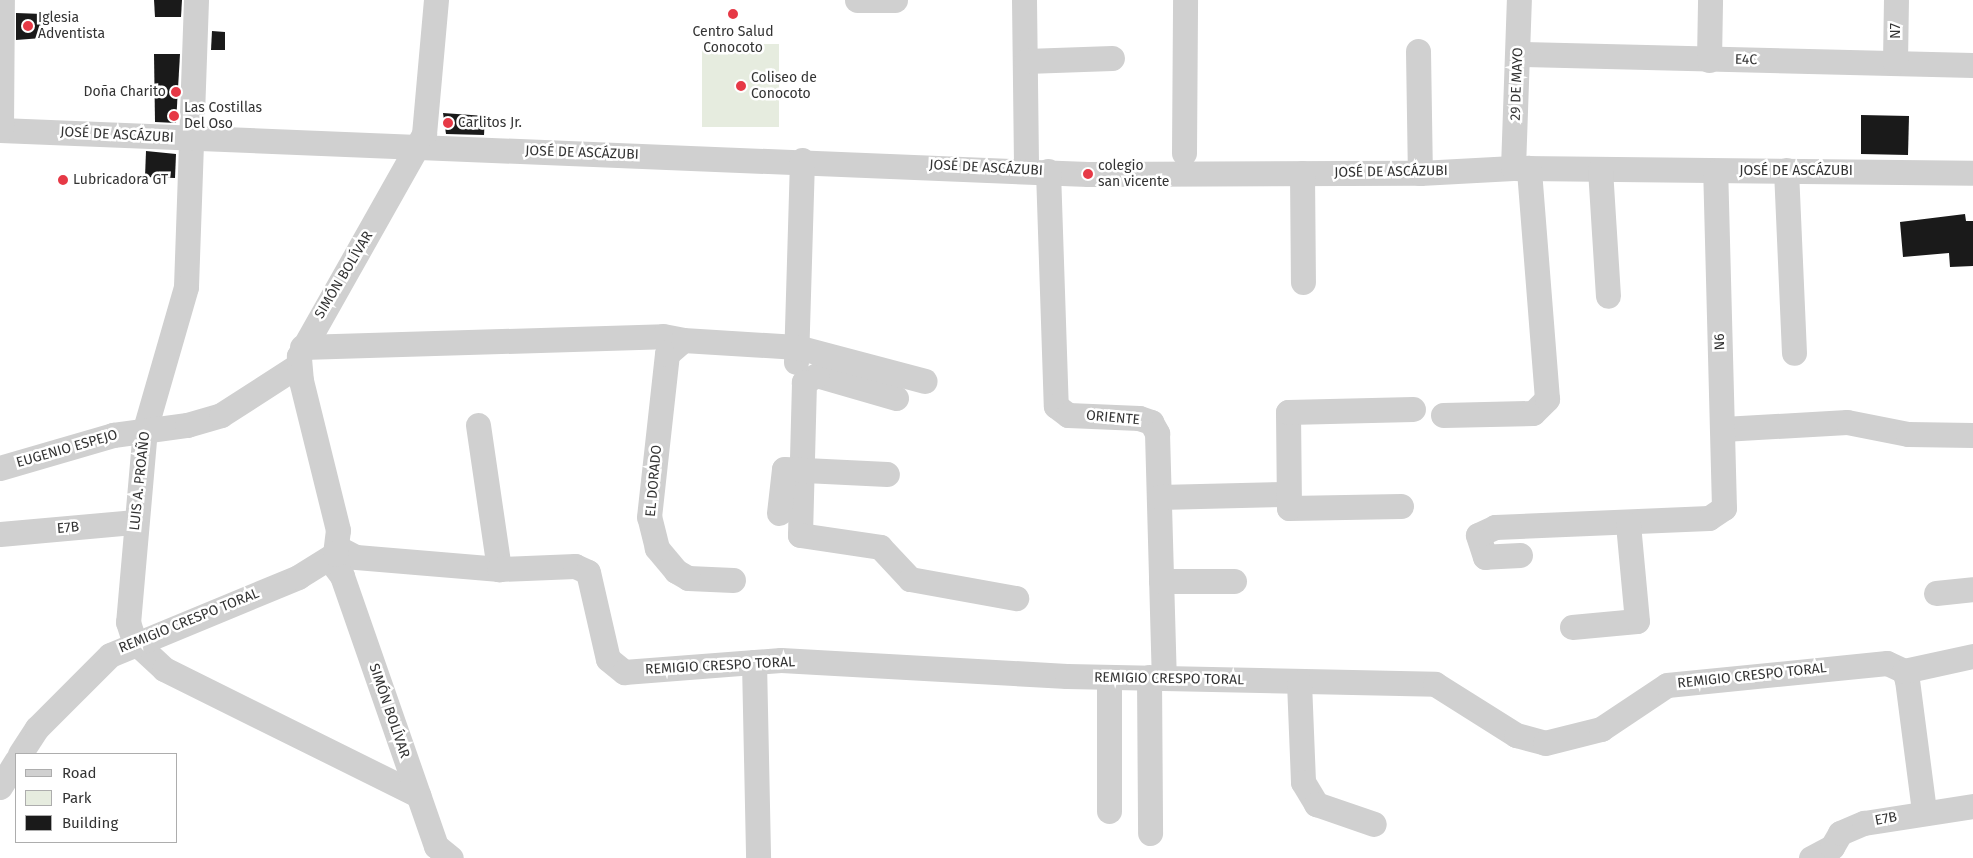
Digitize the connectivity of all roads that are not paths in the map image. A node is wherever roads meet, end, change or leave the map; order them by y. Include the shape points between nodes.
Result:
1 (2, 0) edge
2 (196, 0) edge
3 (436, 0) edge
4 (857, 0) edge
5 (895, 0) edge
6 (1024, 0) edge
7 (1186, 0) edge
8 (1519, 0) edge
9 (1710, 0) edge
10 (1896, 0) edge
11 (1418, 51) dead end
12 (1519, 54) junction
13 (1112, 58) dead end
14 (1709, 60) junction
15 (1026, 61) junction
16 (1895, 62) junction
17 (1973, 64) edge
18 (1, 130) edge
19 (193, 139) junction
20 (418, 148) junction
21 (1184, 153) dead end
22 (802, 160) junction
23 (1521, 168) junction
24 (1600, 169) junction
25 (1786, 170) junction
26 (1037, 171) junction
27 (1715, 172) junction
28 (1302, 173) junction
29 (1420, 173) junction
30 (1973, 173) edge
31 (1303, 282) dead end
32 (1608, 296) dead end
33 (675, 347) junction
34 (797, 347) junction
35 (1794, 353) dead end
36 (300, 356) junction
37 (925, 381) dead end
38 (896, 398) dead end
39 (1413, 409) dead end
40 (1443, 415) dead end
41 (478, 424) dead end
42 (145, 429) junction
43 (1723, 429) junction
44 (1973, 435) edge
45 (0, 468) edge
46 (792, 469) junction
47 (887, 474) dead end
48 (1286, 494) junction
49 (1159, 497) junction
50 (1401, 506) dead end
51 (779, 513) dead end
52 (136, 522) junction
53 (1628, 524) junction
54 (0, 534) edge
55 (334, 554) junction
56 (1520, 555) dead end
57 (499, 569) junction
58 (733, 580) dead end
59 (1162, 581) junction
60 (1234, 581) dead end
61 (1973, 589) edge
62 (1936, 593) dead end
63 (1016, 598) dead end
64 (1572, 627) dead end
65 (134, 642) junction
66 (1973, 656) edge
67 (754, 662) junction
68 (1904, 671) junction
69 (1109, 677) junction
70 (1157, 678) junction
71 (1299, 682) junction
72 (21, 753) edge
73 (15, 763) edge
74 (0, 786) edge
75 (418, 796) junction
76 (1973, 806) edge
77 (1109, 811) dead end
78 (1924, 811) junction
79 (1374, 824) dead end
80 (1150, 833) dead end
81 (441, 854) edge
82 (1827, 854) edge
83 (758, 858) edge

1 - 18 street
2 - 19 street, LUIS A. PROAÑO
3 - 20 street, SIMÓN BOLÍVAR via 428,120
4 - 5 street
6 - 15 street, ORIENTE
7 - 21 street
8 - 12 street, 29 DE MAYO
9 - 14 street
10 - 16 street, N7
11 - 29 street
12 - 14 street, E4C
12 - 23 street, 29 DE MAYO
13 - 15 street
14 - 16 street, E4C
15 - 26 street, ORIENTE
16 - 17 street, E4C
18 - 19 street, JOSÉ DE ASCÁZUBI
19 - 20 street, JOSÉ DE ASCÁZUBI
19 - 42 street, LUIS A. PROAÑO via 186,287
20 - 22 street, JOSÉ DE ASCÁZUBI
20 - 36 street, SIMÓN BOLÍVAR
22 - 26 street, JOSÉ DE ASCÁZUBI
22 - 34 street
23 - 24 street, JOSÉ DE ASCÁZUBI
23 - 29 street, JOSÉ DE ASCÁZUBI
23 - 40 street, 29 DE MAYO via 1547,399 1533,413
24 - 27 street, JOSÉ DE ASCÁZUBI
24 - 32 street
25 - 27 street, JOSÉ DE ASCÁZUBI
25 - 30 street, JOSÉ DE ASCÁZUBI
25 - 35 street
26 - 28 street, JOSÉ DE ASCÁZUBI
26 - 49 street, ORIENTE via 1056,406 1068,415 1151,422 1158,441
27 - 43 street, N6
28 - 29 street, JOSÉ DE ASCÁZUBI
28 - 31 street
33 - 34 street
33 - 36 street via 663,336
33 - 58 street, EL DORADO via 649,517 657,548 676,571 688,578
34 - 37 street
34 - 46 street
36 - 42 street, EUGENIO ESPEJO via 221,415 187,425
36 - 55 street, SIMÓN BOLÍVAR via 333,500
38 - 46 street via 809,376 804,382
39 - 48 street via 1288,412
41 - 57 street
42 - 45 street, EUGENIO ESPEJO
42 - 52 street, LUIS A. PROAÑO
43 - 44 street via 1847,422 1908,434
43 - 53 street, N6 via 1726,504 1722,512 1709,518
46 - 47 street
46 - 51 street
46 - 63 street via 800,535 880,546 910,579
48 - 49 street
48 - 50 street via 1289,508
49 - 59 street, ORIENTE
52 - 54 street, E7B
52 - 65 street, LUIS A. PROAÑO via 128,622
53 - 56 street via 1496,527 1478,535 1485,557
53 - 64 street via 1637,621
55 - 57 street, REMIGIO CRESPO TORAL
55 - 65 street, REMIGIO CRESPO TORAL via 298,578
55 - 75 street, SIMÓN BOLÍVAR
57 - 67 street, REMIGIO CRESPO TORAL via 575,566 588,572 608,659 624,672
59 - 60 street
59 - 70 street, ORIENTE
61 - 62 street
65 - 72 street, REMIGIO CRESPO TORAL via 94,668 37,728
65 - 75 street via 164,669
66 - 68 street via 1923,663
67 - 69 street, REMIGIO CRESPO TORAL
67 - 83 street
68 - 71 street, REMIGIO CRESPO TORAL via 1877,663 1666,685 1600,729 1545,743 1516,735 1435,684
68 - 78 street
69 - 70 street, REMIGIO CRESPO TORAL
69 - 77 street
70 - 71 street, REMIGIO CRESPO TORAL
70 - 80 street, ORIENTE
71 - 79 street via 1303,782 1316,804
73 - 74 street
75 - 81 street, SIMÓN BOLÍVAR
76 - 78 street, E7B
78 - 82 street, E7B via 1864,822 1840,833

